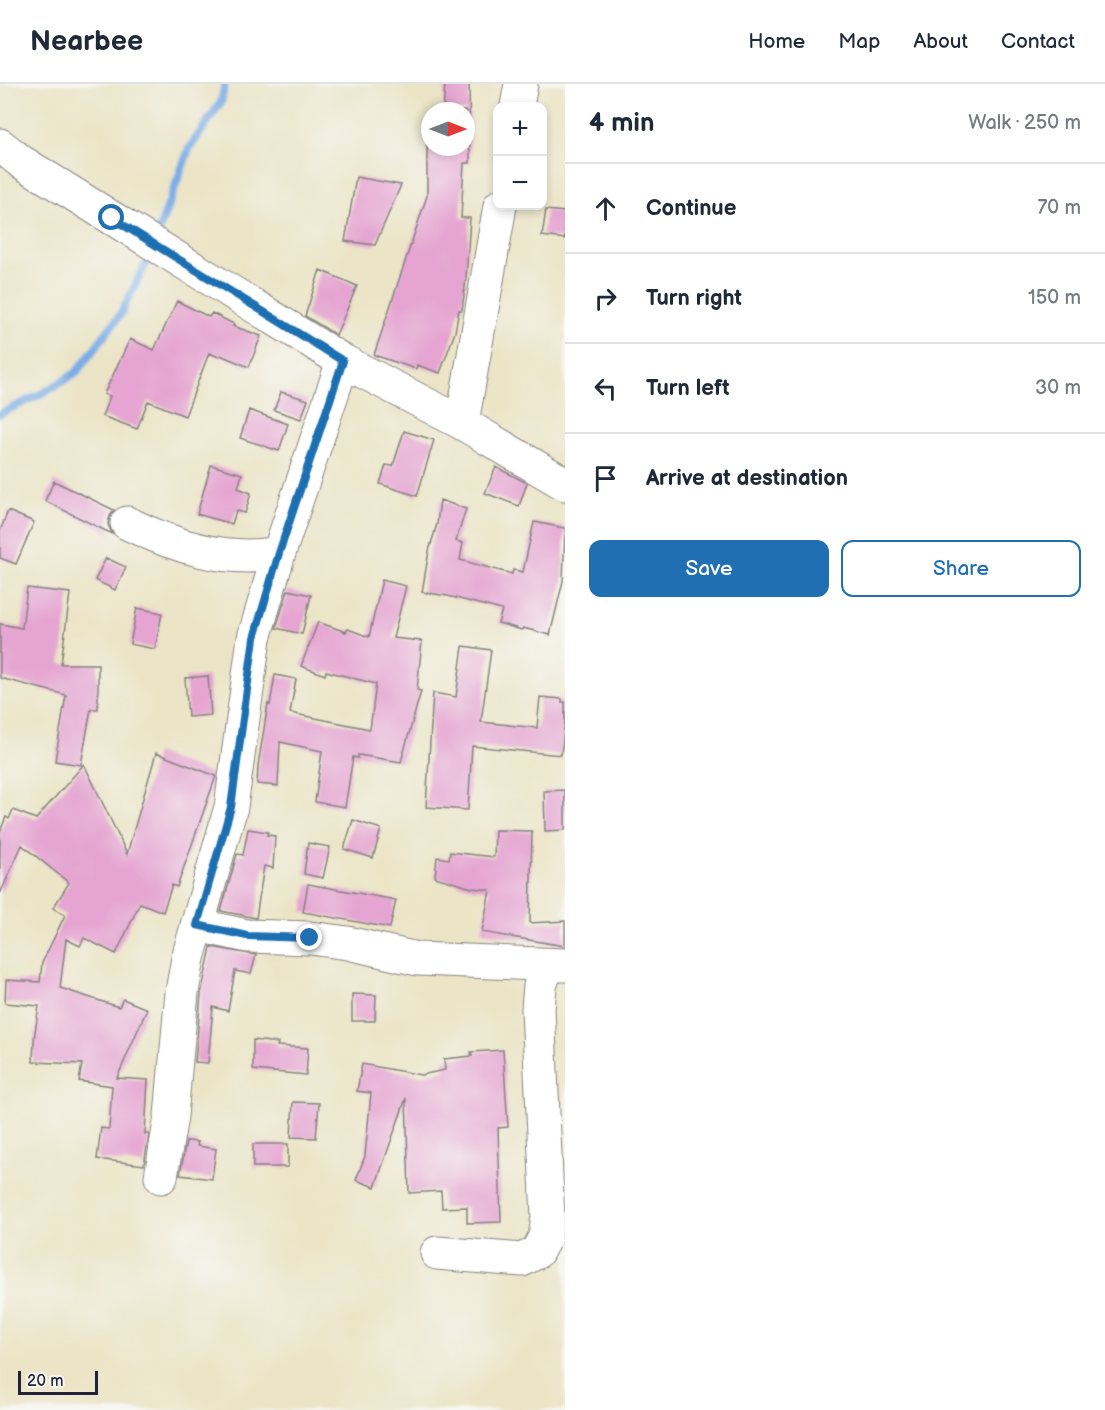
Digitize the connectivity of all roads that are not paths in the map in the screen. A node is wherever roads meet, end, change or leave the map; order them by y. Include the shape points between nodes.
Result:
1 (521, 84) edge
2 (518, 102) edge
3 (0, 145) edge
4 (499, 210) edge
5 (343, 361) junction
6 (462, 423) junction
7 (565, 484) edge
8 (127, 523) dead end
9 (279, 553) junction
10 (197, 925) junction
11 (556, 965) edge
12 (161, 1178) dead end
13 (436, 1253) dead end

1 - 2 street
3 - 5 street
4 - 6 street
5 - 6 street
5 - 9 street
6 - 7 street
8 - 9 street via 181,546 240,556
9 - 10 street via 254,638 231,807
10 - 11 street via 247,936 348,943 417,959
10 - 12 street via 182,992
11 - 13 street via 540,986 538,1009 548,1217 545,1237 537,1252 522,1260

